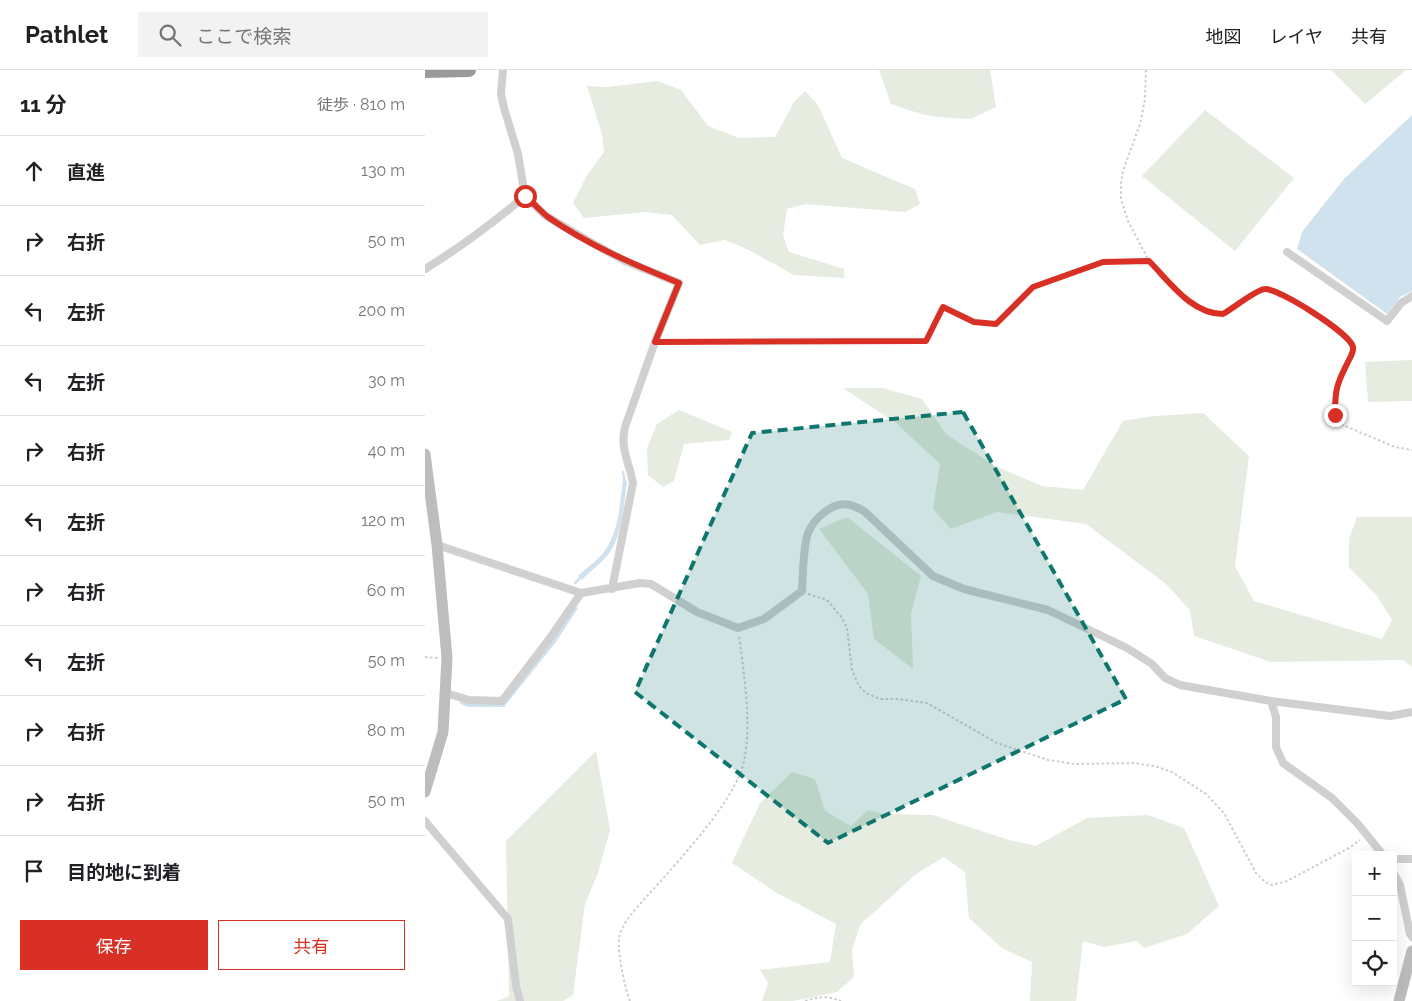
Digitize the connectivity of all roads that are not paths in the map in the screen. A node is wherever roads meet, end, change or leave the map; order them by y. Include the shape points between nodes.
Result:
1 (469, 70) edge
2 (503, 70) edge
3 (425, 71) edge
4 (525, 196) junction
5 (1287, 252) dead end
6 (425, 269) edge
7 (1412, 296) edge
8 (425, 454) edge
9 (437, 545) junction
10 (612, 589) junction
11 (581, 593) junction
12 (446, 693) junction
13 (1271, 701) junction
14 (1412, 712) edge
15 (425, 792) edge
16 (425, 821) edge
17 (1380, 851) edge
18 (1397, 859) edge
19 (1412, 859) edge
20 (1397, 879) edge
21 (1412, 937) edge
22 (1412, 951) edge
23 (521, 1001) edge
24 (1399, 1001) edge

1 - 3 highway
2 - 4 street via 501,94 518,154
4 - 6 street via 455,251
4 - 10 street via 546,216 592,243 625,261 679,283 622,439 633,483
5 - 7 street via 1387,321 1401,303
8 - 9 main road
9 - 11 street
9 - 12 main road via 447,658
10 - 11 street
10 - 13 street via 651,584 697,612 738,628 763,619 802,591 808,533 826,511 837,505 850,505 864,511 933,576 964,589 1048,610 1127,648 1165,678 1180,685
11 - 12 street via 501,701 469,700
12 - 15 main road via 443,732
13 - 14 street via 1390,716
13 - 17 street via 1277,717 1276,747 1283,763 1332,798
16 - 23 street via 508,919 516,986
18 - 19 street
20 - 21 street
22 - 24 main road

